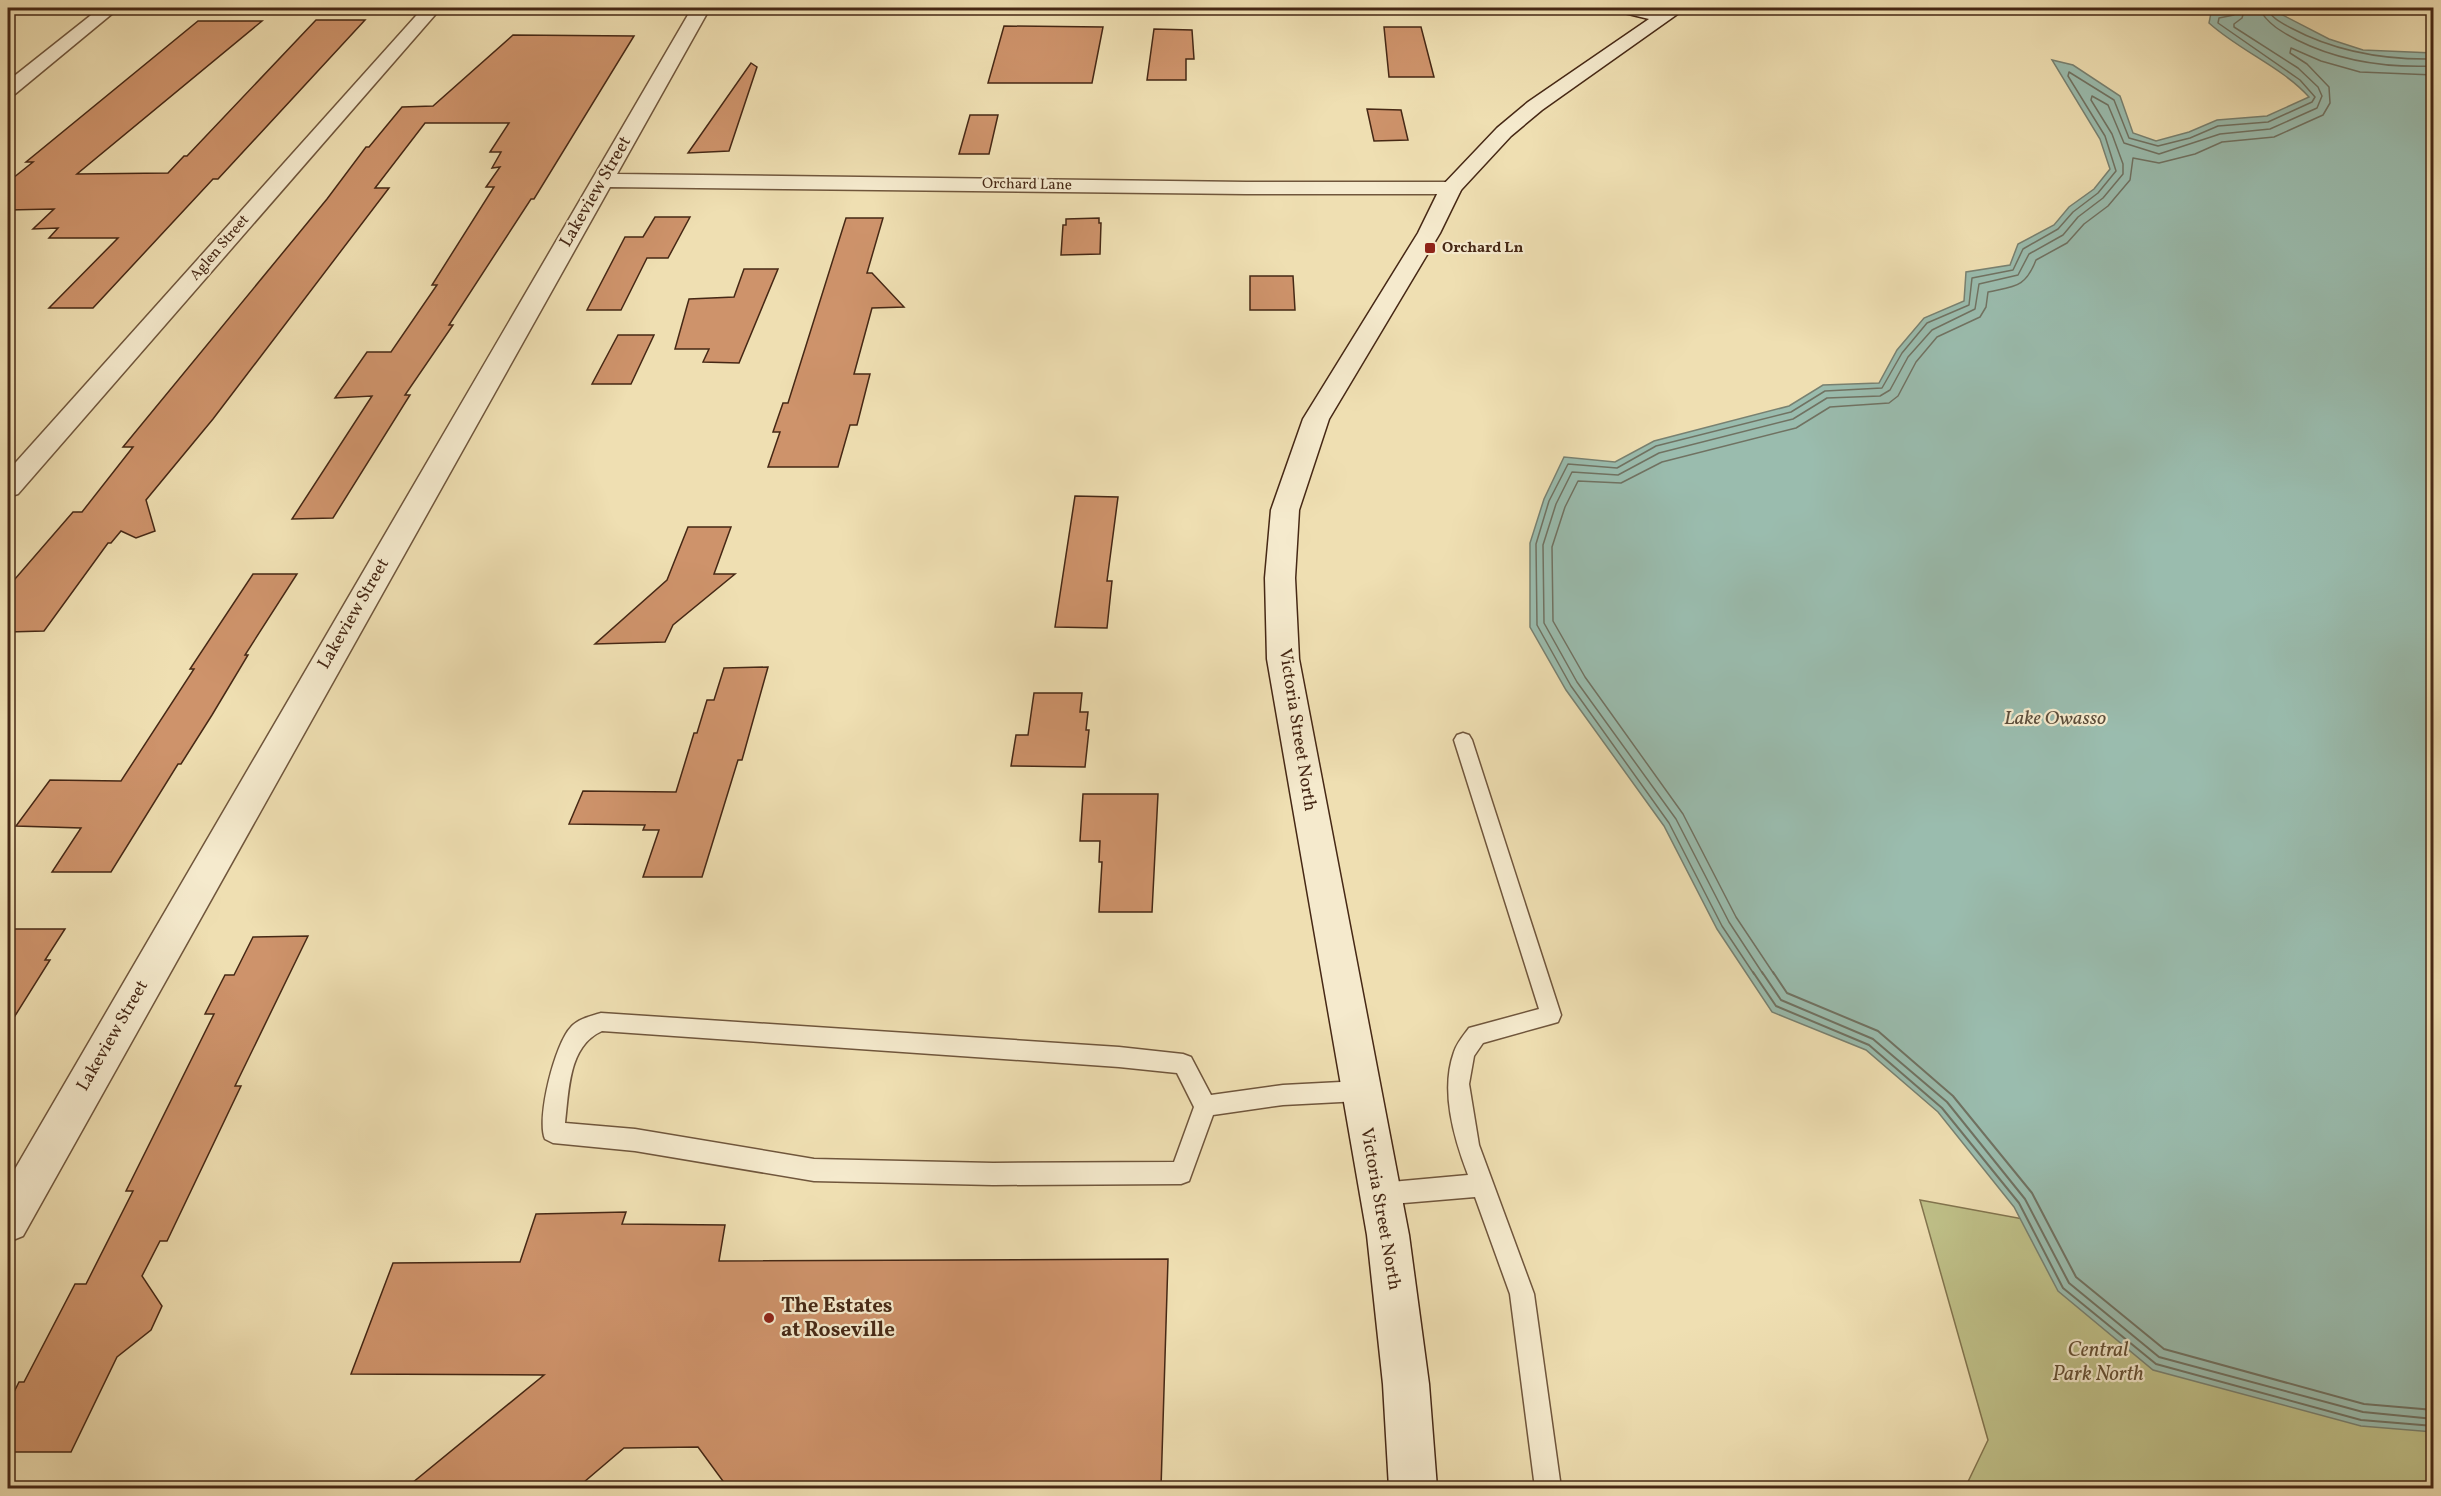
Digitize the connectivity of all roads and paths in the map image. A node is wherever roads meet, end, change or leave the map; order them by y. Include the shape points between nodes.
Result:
1 (110, 8) edge
2 (432, 8) edge
3 (701, 8) edge
4 (1626, 8) edge
5 (1670, 12) edge
6 (8, 90) edge
7 (602, 180) junction
8 (1451, 188) junction
9 (8, 488) edge
10 (1463, 740) dead end
11 (1360, 1091) junction
12 (1205, 1106) junction
13 (1483, 1185) junction
14 (1380, 1194) junction
15 (8, 1221) edge
16 (1413, 1488) edge
17 (1548, 1488) edge

1 - 6 street
2 - 9 street, Aglen Street
3 - 7 street, Lakeview Street
4 - 5 street
5 - 8 street, Victoria Street North via 1535,106 1504,132
7 - 8 street, Orchard Lane
7 - 15 street, Lakeview Street
8 - 11 street, Victoria Street North via 1429,233 1316,418 1285,510 1280,578 1283,659
10 - 13 lane via 1551,1015 1476,1035 1464,1053 1458,1084 1468,1145
11 - 12 lane via 1283,1095
11 - 14 street, Victoria Street North
12 - 12 lane via 1183,1064 601,1022 579,1033 569,1049 553,1132 635,1140 814,1170 1181,1173
13 - 14 lane
13 - 17 lane via 1521,1294
14 - 16 street, Victoria Street North via 1406,1384

